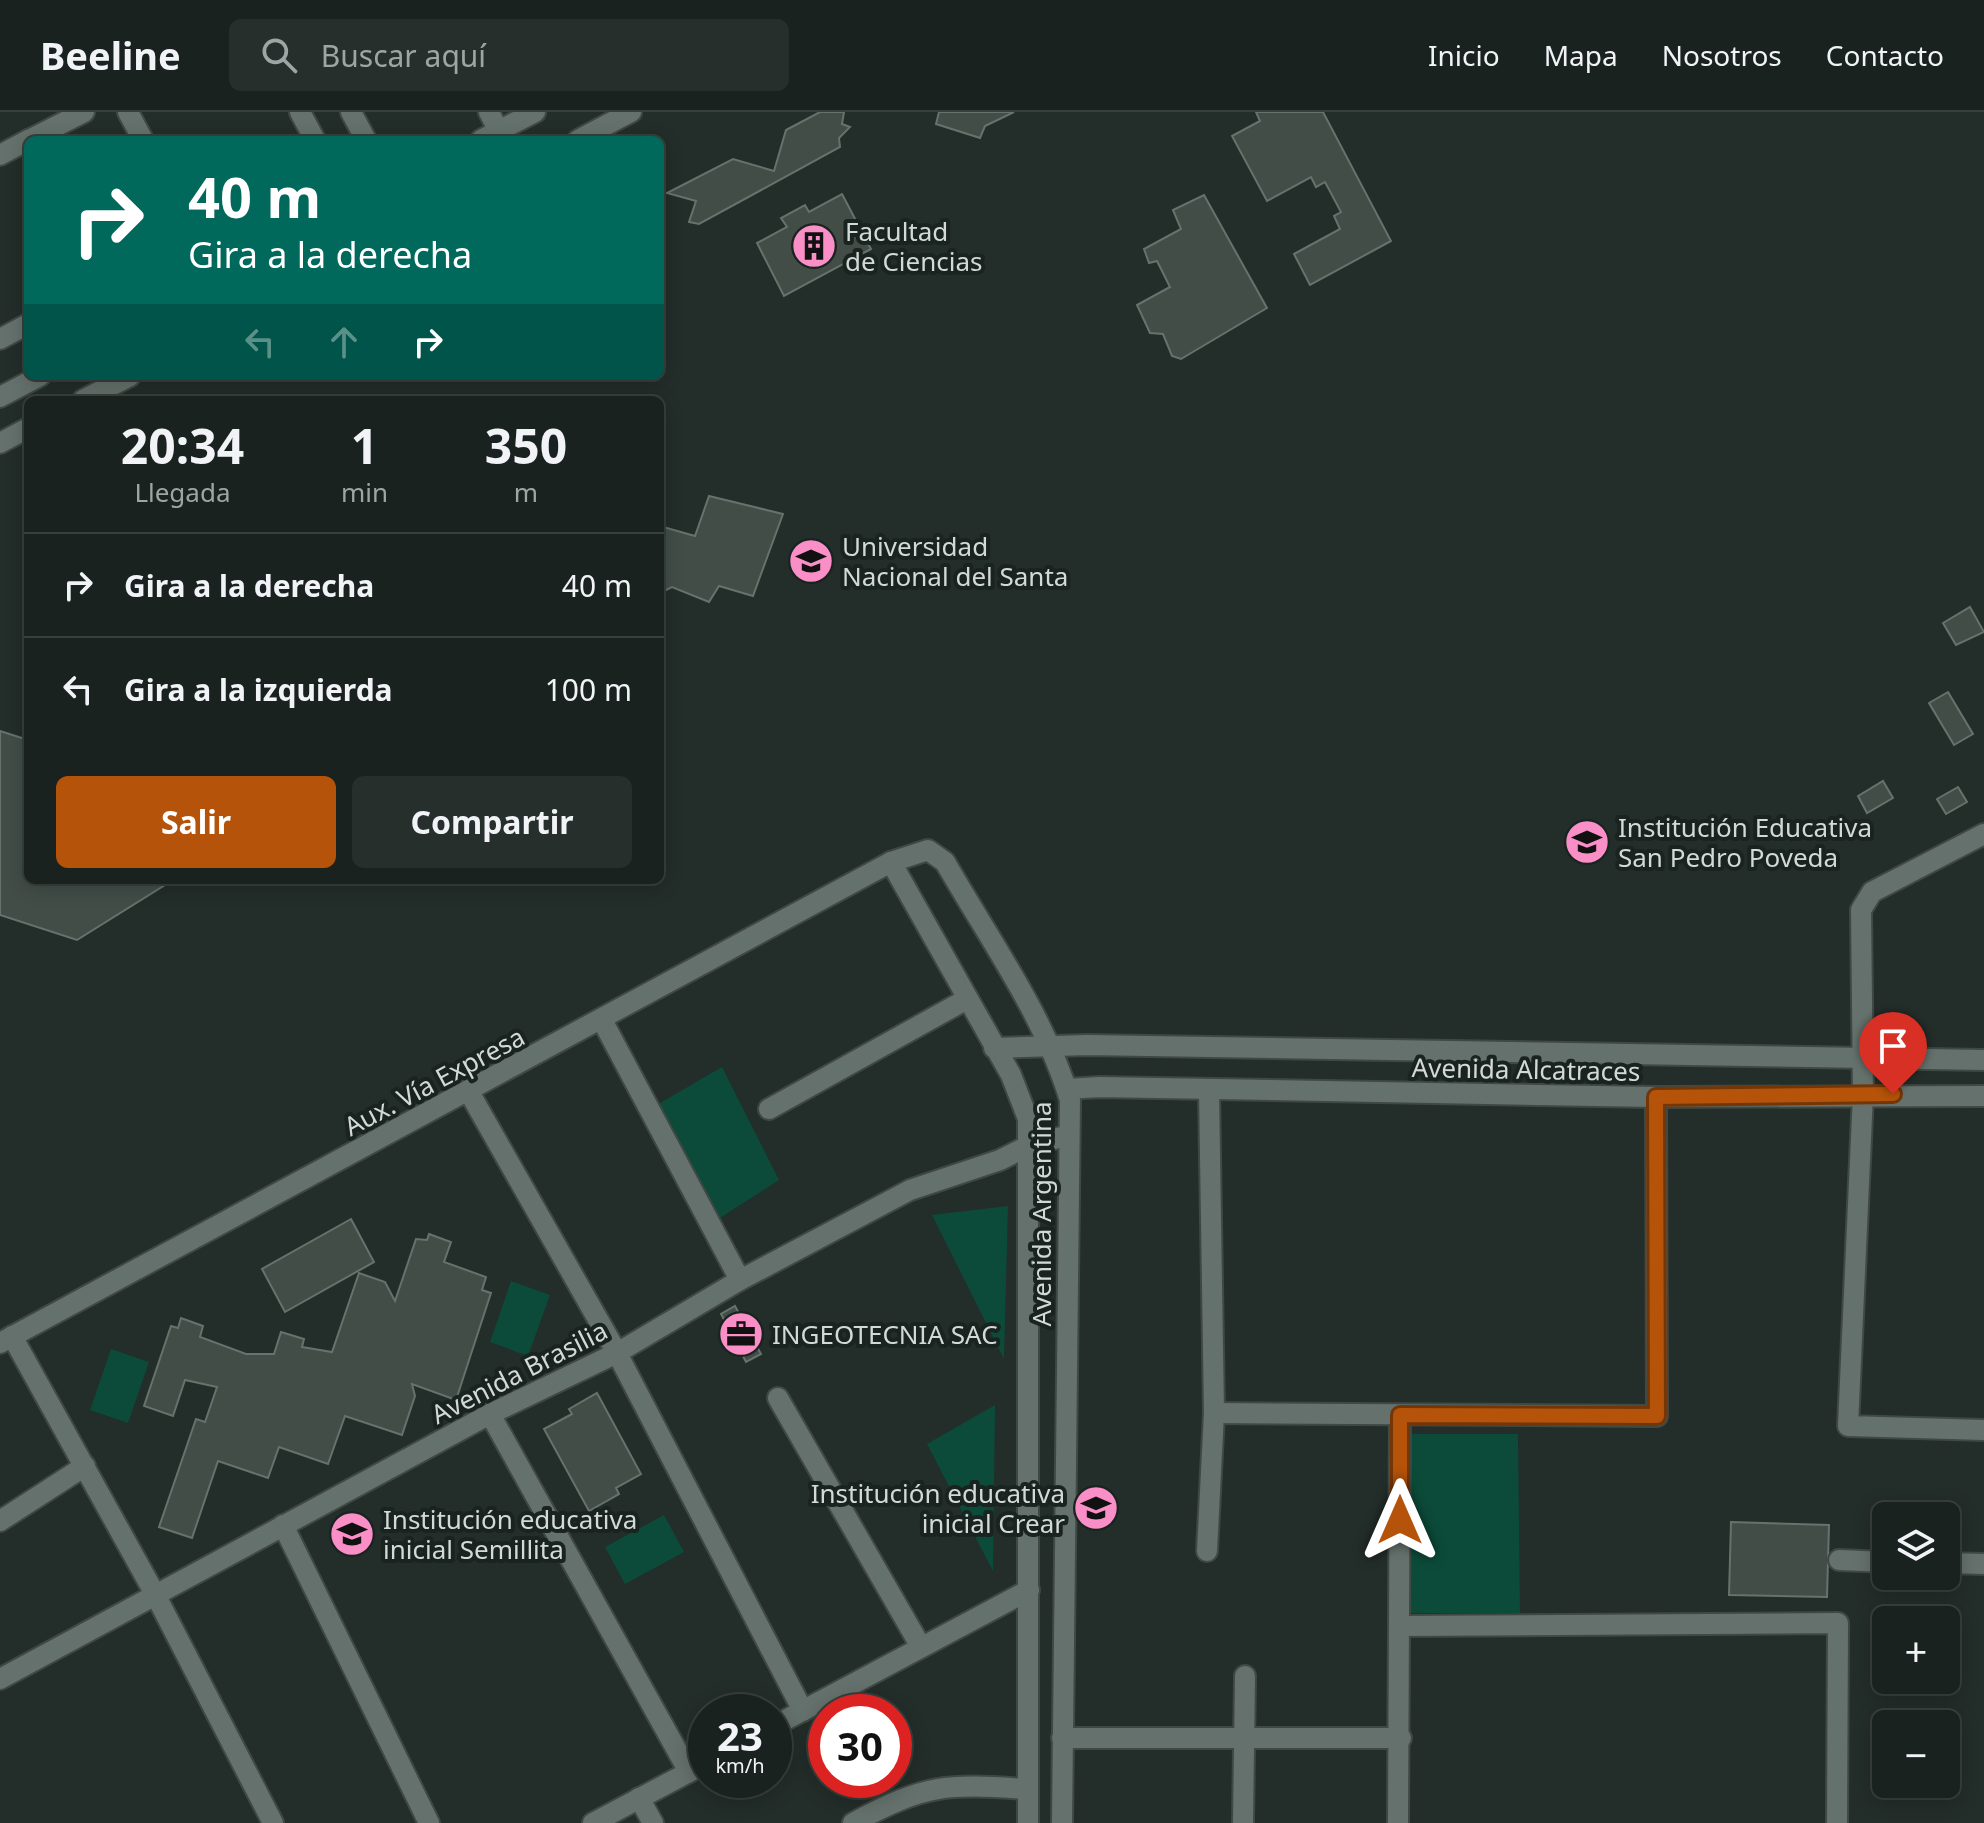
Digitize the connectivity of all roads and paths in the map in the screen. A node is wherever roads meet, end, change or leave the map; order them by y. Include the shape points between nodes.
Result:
1 (84, 112) edge
2 (128, 112) edge
3 (300, 112) edge
4 (351, 112) edge
5 (489, 112) edge
6 (535, 112) edge
7 (631, 112) edge
8 (36, 136) edge
9 (141, 136) edge
10 (313, 136) edge
11 (364, 136) edge
12 (494, 136) edge
13 (496, 136) edge
14 (586, 136) edge
15 (24, 142) edge
16 (0, 155) edge
17 (24, 326) edge
18 (0, 339) edge
19 (32, 380) edge
20 (122, 380) edge
21 (91, 396) edge
22 (0, 397) edge
23 (24, 430) edge
24 (0, 443) edge
25 (1984, 834) edge
26 (891, 862) junction
27 (967, 999) junction
28 (602, 1020) junction
29 (1050, 1046) junction
30 (994, 1048) junction
31 (1862, 1059) junction
32 (1984, 1060) edge
33 (1067, 1089) junction
34 (1209, 1090) junction
35 (469, 1092) junction
36 (1863, 1094) junction
37 (1984, 1096) edge
38 (1656, 1097) junction
39 (769, 1109) dead end
40 (1069, 1135) junction
41 (1028, 1146) junction
42 (740, 1280) junction
43 (6, 1339) edge
44 (617, 1353) junction
45 (778, 1398) dead end
46 (1214, 1413) junction
47 (490, 1414) junction
48 (1400, 1415) junction
49 (1984, 1430) edge
50 (85, 1466) junction
51 (0, 1521) edge
52 (283, 1525) junction
53 (1207, 1551) dead end
54 (1839, 1560) dead end
55 (1872, 1561) edge
56 (1960, 1563) edge
57 (1984, 1564) edge
58 (1029, 1590) junction
59 (156, 1596) junction
60 (1400, 1626) junction
61 (921, 1647) junction
62 (1245, 1676) dead end
63 (0, 1679) edge
64 (803, 1711) junction
65 (792, 1717) edge
66 (1245, 1736) junction
67 (1062, 1738) junction
68 (1401, 1738) junction
69 (688, 1750) edge
70 (688, 1772) edge
71 (1028, 1789) junction
72 (639, 1798) junction
73 (1062, 1819) edge
74 (1028, 1820) edge
75 (426, 1822) edge
76 (1243, 1822) edge
77 (273, 1823) edge
78 (593, 1823) edge
79 (653, 1823) edge
80 (853, 1823) edge
81 (1398, 1823) edge
82 (1837, 1823) edge

1 - 8 street
2 - 9 street
3 - 10 street
4 - 11 street
5 - 12 street
6 - 13 street
7 - 14 street
15 - 16 street
17 - 18 street
19 - 22 street
20 - 21 street
23 - 24 street
25 - 31 street via 1865,899
26 - 27 street
26 - 28 street, Aux. Vía Expresa
26 - 29 street, Avenida Argentina via 928,850 945,862
27 - 30 street
27 - 39 street
28 - 35 street, Aux. Vía Expresa
28 - 42 street
29 - 30 street
29 - 31 street
29 - 33 street, Avenida Argentina
30 - 41 street, Avenida Argentina via 1028,1119
31 - 32 street
31 - 36 street
33 - 34 street, Avenida Alcatraces
33 - 40 street, Avenida Argentina
34 - 38 street, Avenida Alcatraces
34 - 46 street
35 - 43 street, Aux. Vía Expresa
35 - 44 street
36 - 37 street, Avenida Alcatraces
36 - 38 street, Avenida Alcatraces
36 - 49 street via 1848,1426
38 - 48 street via 1657,1416
40 - 41 street, Avenida Brasilia
40 - 67 street, Avenida Argentina
41 - 42 street, Avenida Brasilia via 910,1190
41 - 58 street, Avenida Argentina
42 - 44 street, Avenida Brasilia
43 - 50 street
44 - 47 street, Avenida Brasilia
44 - 64 street
45 - 61 street
46 - 48 street
46 - 53 street
47 - 52 street, Avenida Brasilia
47 - 69 street
48 - 60 street
50 - 51 street
50 - 59 street
52 - 59 street, Avenida Brasilia
52 - 75 street
54 - 55 street
56 - 57 street
58 - 61 street
58 - 71 street, Avenida Argentina
59 - 63 street, Avenida Brasilia
59 - 77 street
60 - 68 street
60 - 82 street via 1838,1623
61 - 64 street
62 - 66 street
64 - 65 street
66 - 67 street
66 - 68 street
66 - 76 street
67 - 73 street, Avenida Argentina
68 - 81 street
70 - 72 street
71 - 74 street, Avenida Argentina
71 - 80 street via 954,1784 927,1789
72 - 78 street
72 - 79 street
73 - 74 street

